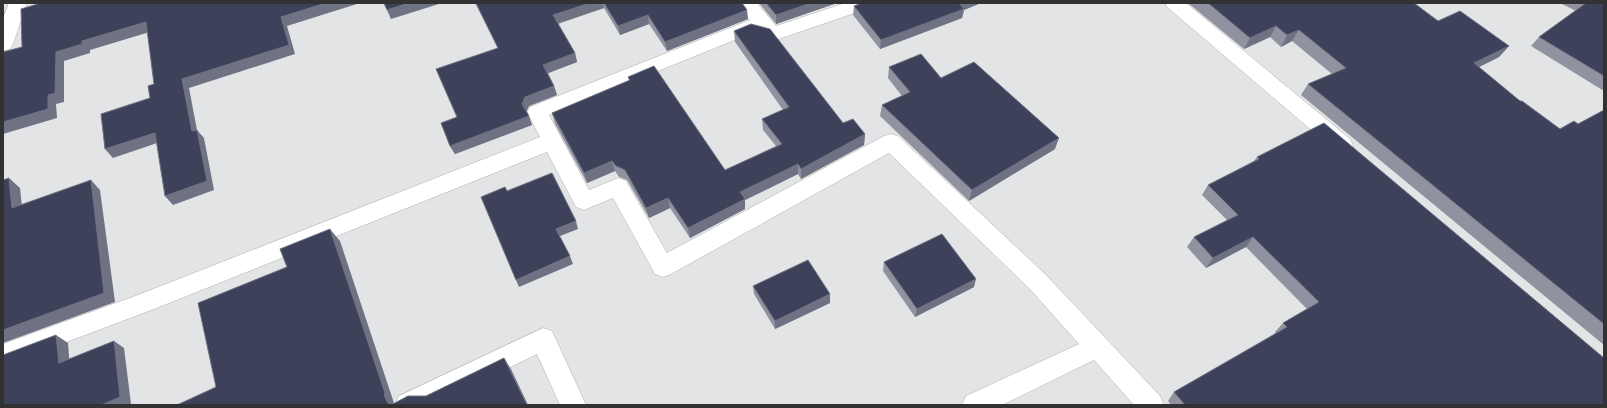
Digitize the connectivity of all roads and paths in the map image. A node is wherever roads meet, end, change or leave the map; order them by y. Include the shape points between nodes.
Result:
1 (18, 3) edge
2 (748, 3) edge
3 (865, 3) edge
4 (1174, 3) edge
5 (770, 32) junction
6 (3, 44) edge
7 (552, 141) junction
8 (1360, 158) edge
9 (1097, 347) junction
10 (3, 355) edge
11 (408, 405) edge
12 (574, 405) edge
13 (975, 405) edge
14 (1150, 405) edge

1 - 6 street
2 - 5 street
3 - 5 street via 776,33
4 - 8 street
5 - 7 street via 751,26 537,112
7 - 9 street via 584,201 618,187 663,267 891,142 1037,281
7 - 10 street via 146,302
9 - 13 street
9 - 14 street
11 - 12 street via 543,338

